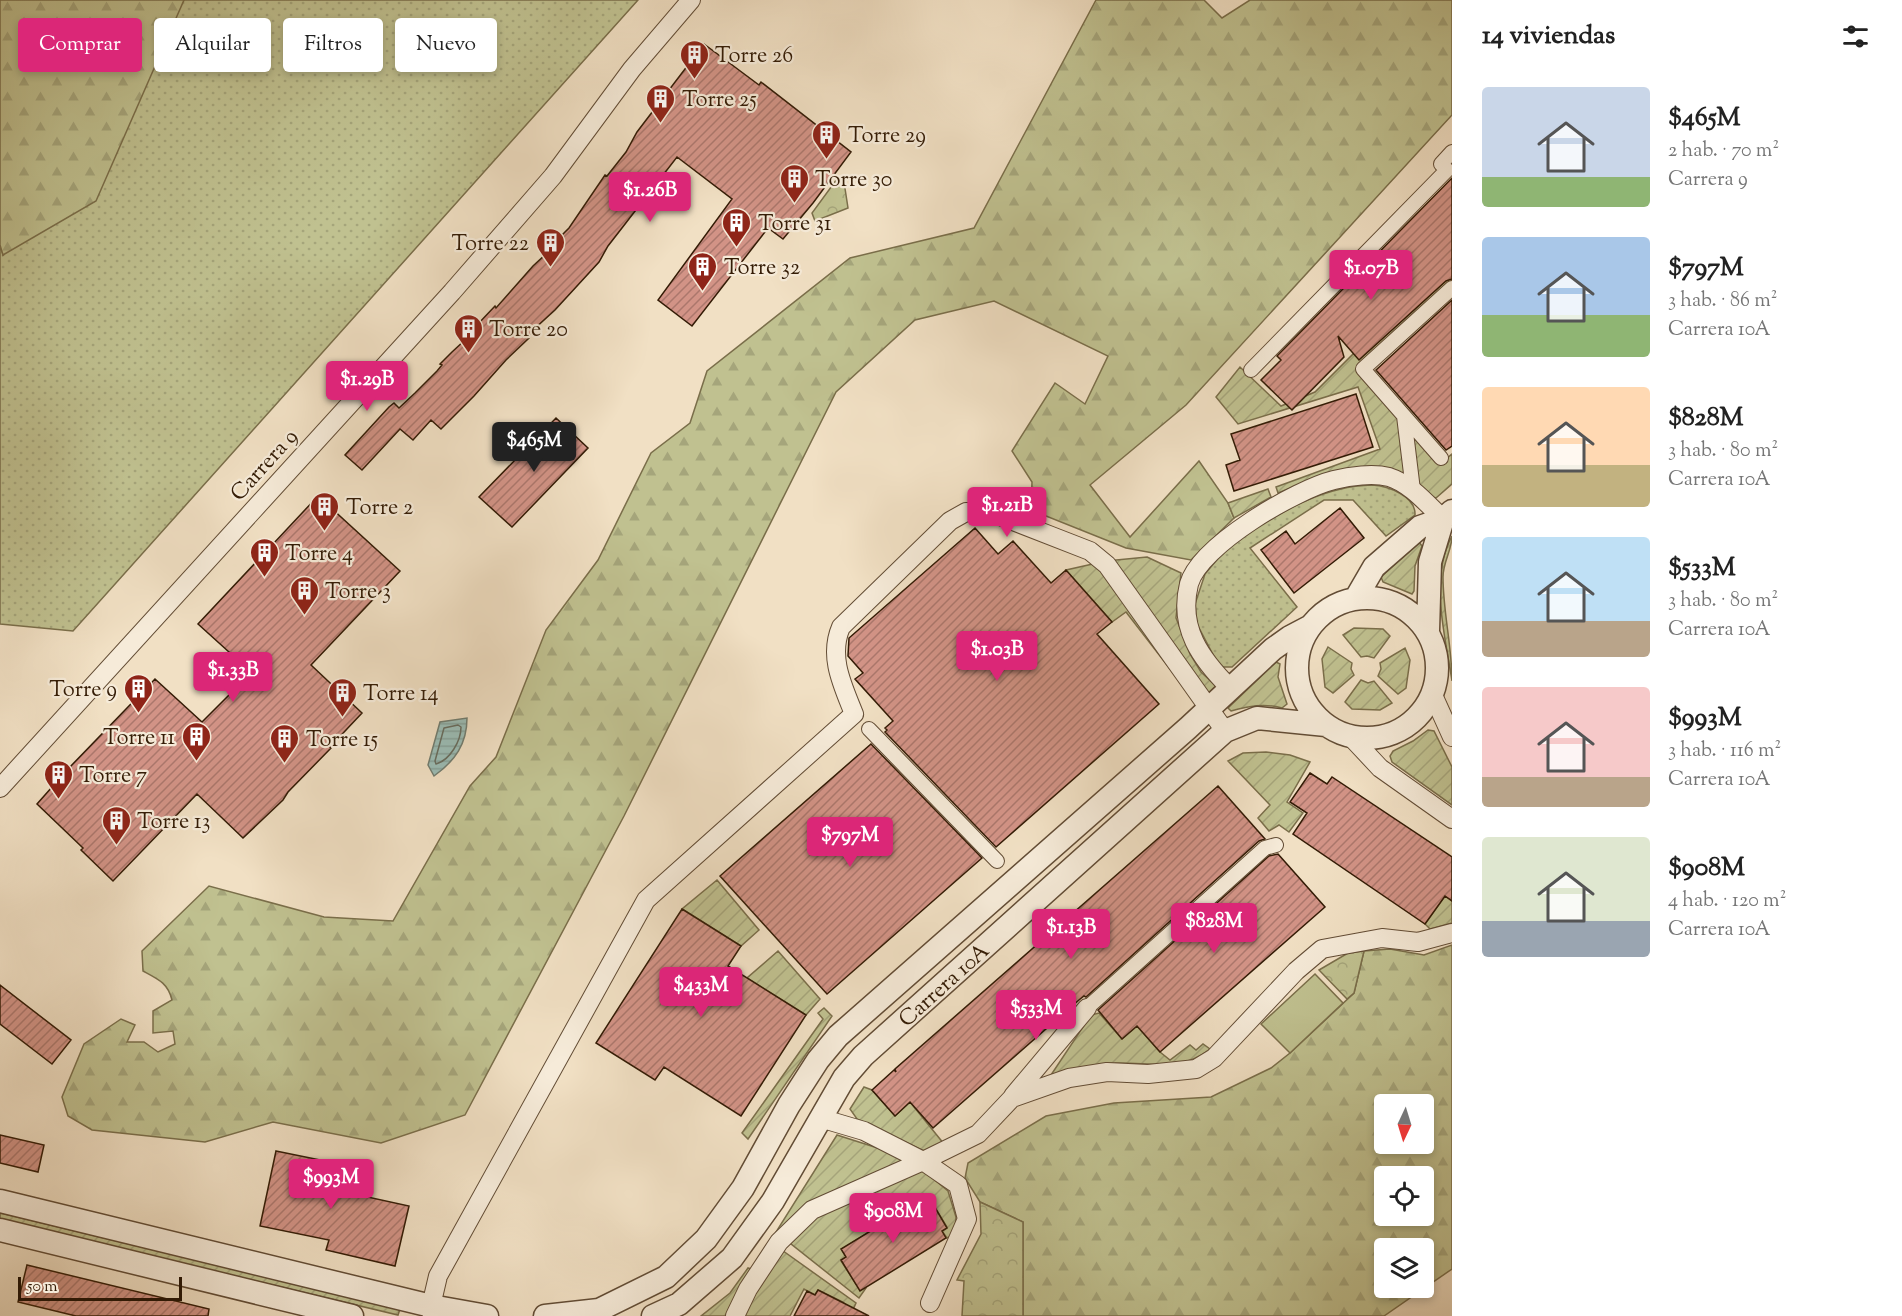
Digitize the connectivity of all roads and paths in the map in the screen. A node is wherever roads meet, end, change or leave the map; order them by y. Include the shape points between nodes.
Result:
1 (691, 0) edge
2 (1452, 152) edge
3 (1452, 288) edge
4 (1251, 370) dead end
5 (1404, 416) junction
6 (1441, 458) dead end
7 (1413, 490) junction
8 (1447, 515) edge
9 (1356, 598) junction
10 (1309, 627) junction
11 (1428, 631) junction
12 (1230, 688) junction
13 (1433, 696) junction
14 (1209, 707) junction
15 (1326, 725) junction
16 (869, 729) dead end
17 (1225, 731) junction
18 (1351, 737) junction
19 (1452, 737) edge
20 (0, 788) edge
21 (1452, 819) edge
22 (1276, 845) dead end
23 (998, 861) dead end
24 (1452, 933) edge
25 (1087, 1008) joint
26 (1012, 1098) junction
27 (820, 1118) junction
28 (923, 1161) junction
29 (0, 1201) edge
30 (0, 1230) edge
31 (930, 1303) dead end
32 (432, 1311) edge
33 (352, 1316) edge
34 (487, 1316) edge
35 (545, 1316) edge
36 (653, 1316) edge
37 (735, 1316) edge

1 - 20 street, Carrera 9 via 633,69 553,176 452,292
2 - 4 street via 1441,164 1448,170
3 - 5 street via 1363,369
5 - 6 street
5 - 7 street
7 - 8 street
7 - 12 street via 1389,477 1334,480 1279,504 1220,543 1202,562 1190,582 1187,622 1209,667
8 - 9 street via 1420,527 1374,567
8 - 11 street via 1430,562
9 - 10 street via 1330,608
9 - 11 street via 1383,599 1409,610
10 - 12 street via 1273,649
10 - 15 street via 1298,652 1297,679 1307,705
11 - 13 street via 1437,657
12 - 14 street
13 - 18 street via 1425,710 1405,728 1379,738
13 - 19 street
14 - 17 street
14 - 32 street via 1107,565 1090,551 995,514 966,512 950,521 841,627 838,674 854,714 646,900 438,1276
14 - 35 street via 838,1036 789,1105 743,1188 706,1239 666,1277 599,1310
15 - 17 street, Carrera 10A via 1257,718
15 - 18 street
16 - 23 street
17 - 27 street, Carrera 10A via 863,1056 844,1078
18 - 21 street via 1380,768
22 - 25 street via 1265,848
24 - 26 street via 1418,942 1382,938 1322,949 1214,1058 1196,1069 1148,1074 1107,1071 1069,1078
25 - 26 street
26 - 28 street via 978,1134
27 - 28 street via 864,1131
27 - 36 street, Carrera 10A via 773,1201 732,1258 679,1304
28 - 31 street via 958,1185 967,1219
28 - 37 street via 812,1210 779,1242
29 - 32 street
30 - 33 street
32 - 34 street

